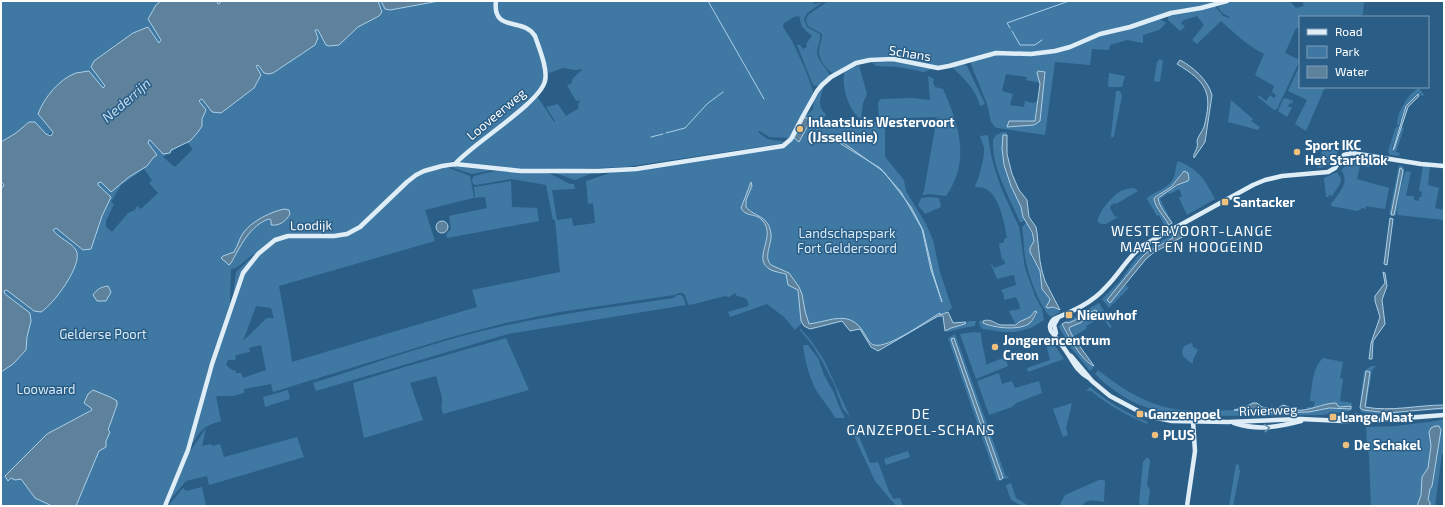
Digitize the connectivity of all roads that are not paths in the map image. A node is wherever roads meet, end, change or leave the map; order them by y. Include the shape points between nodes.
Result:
1 (496, 1) edge
2 (1227, 1) edge
3 (455, 164) junction
4 (1444, 166) edge
5 (616, 170) joint
6 (1444, 415) edge
7 (1309, 420) junction
8 (1193, 422) junction
9 (1228, 422) junction
10 (165, 506) edge
11 (1187, 506) edge

1 - 3 street, Looveerweg via 499,18 533,32 544,66 545,81 524,108
2 - 5 street, Schans via 1094,35 1055,51 1031,54 996,53 938,68 893,59 856,63 822,85 791,139 783,146
3 - 5 street, Loodijk via 520,171
3 - 10 street, Loodijk via 432,168 416,175 360,227 347,234 283,237 265,248 251,262 243,273 232,303 188,450
4 - 8 street, Rivierweg via 1352,153 1344,155 1335,168 1328,172 1282,176 1247,187 1142,246 1098,296 1053,320 1051,331 1068,354 1089,378 1110,396 1152,417 1181,424
6 - 7 street, Rivierweg via 1384,419 1356,416
7 - 9 street, Rivierweg
9 -> 7 street, Rivierweg via 1260,428
8 - 9 street, Rivierweg
8 - 11 street via 1195,450

